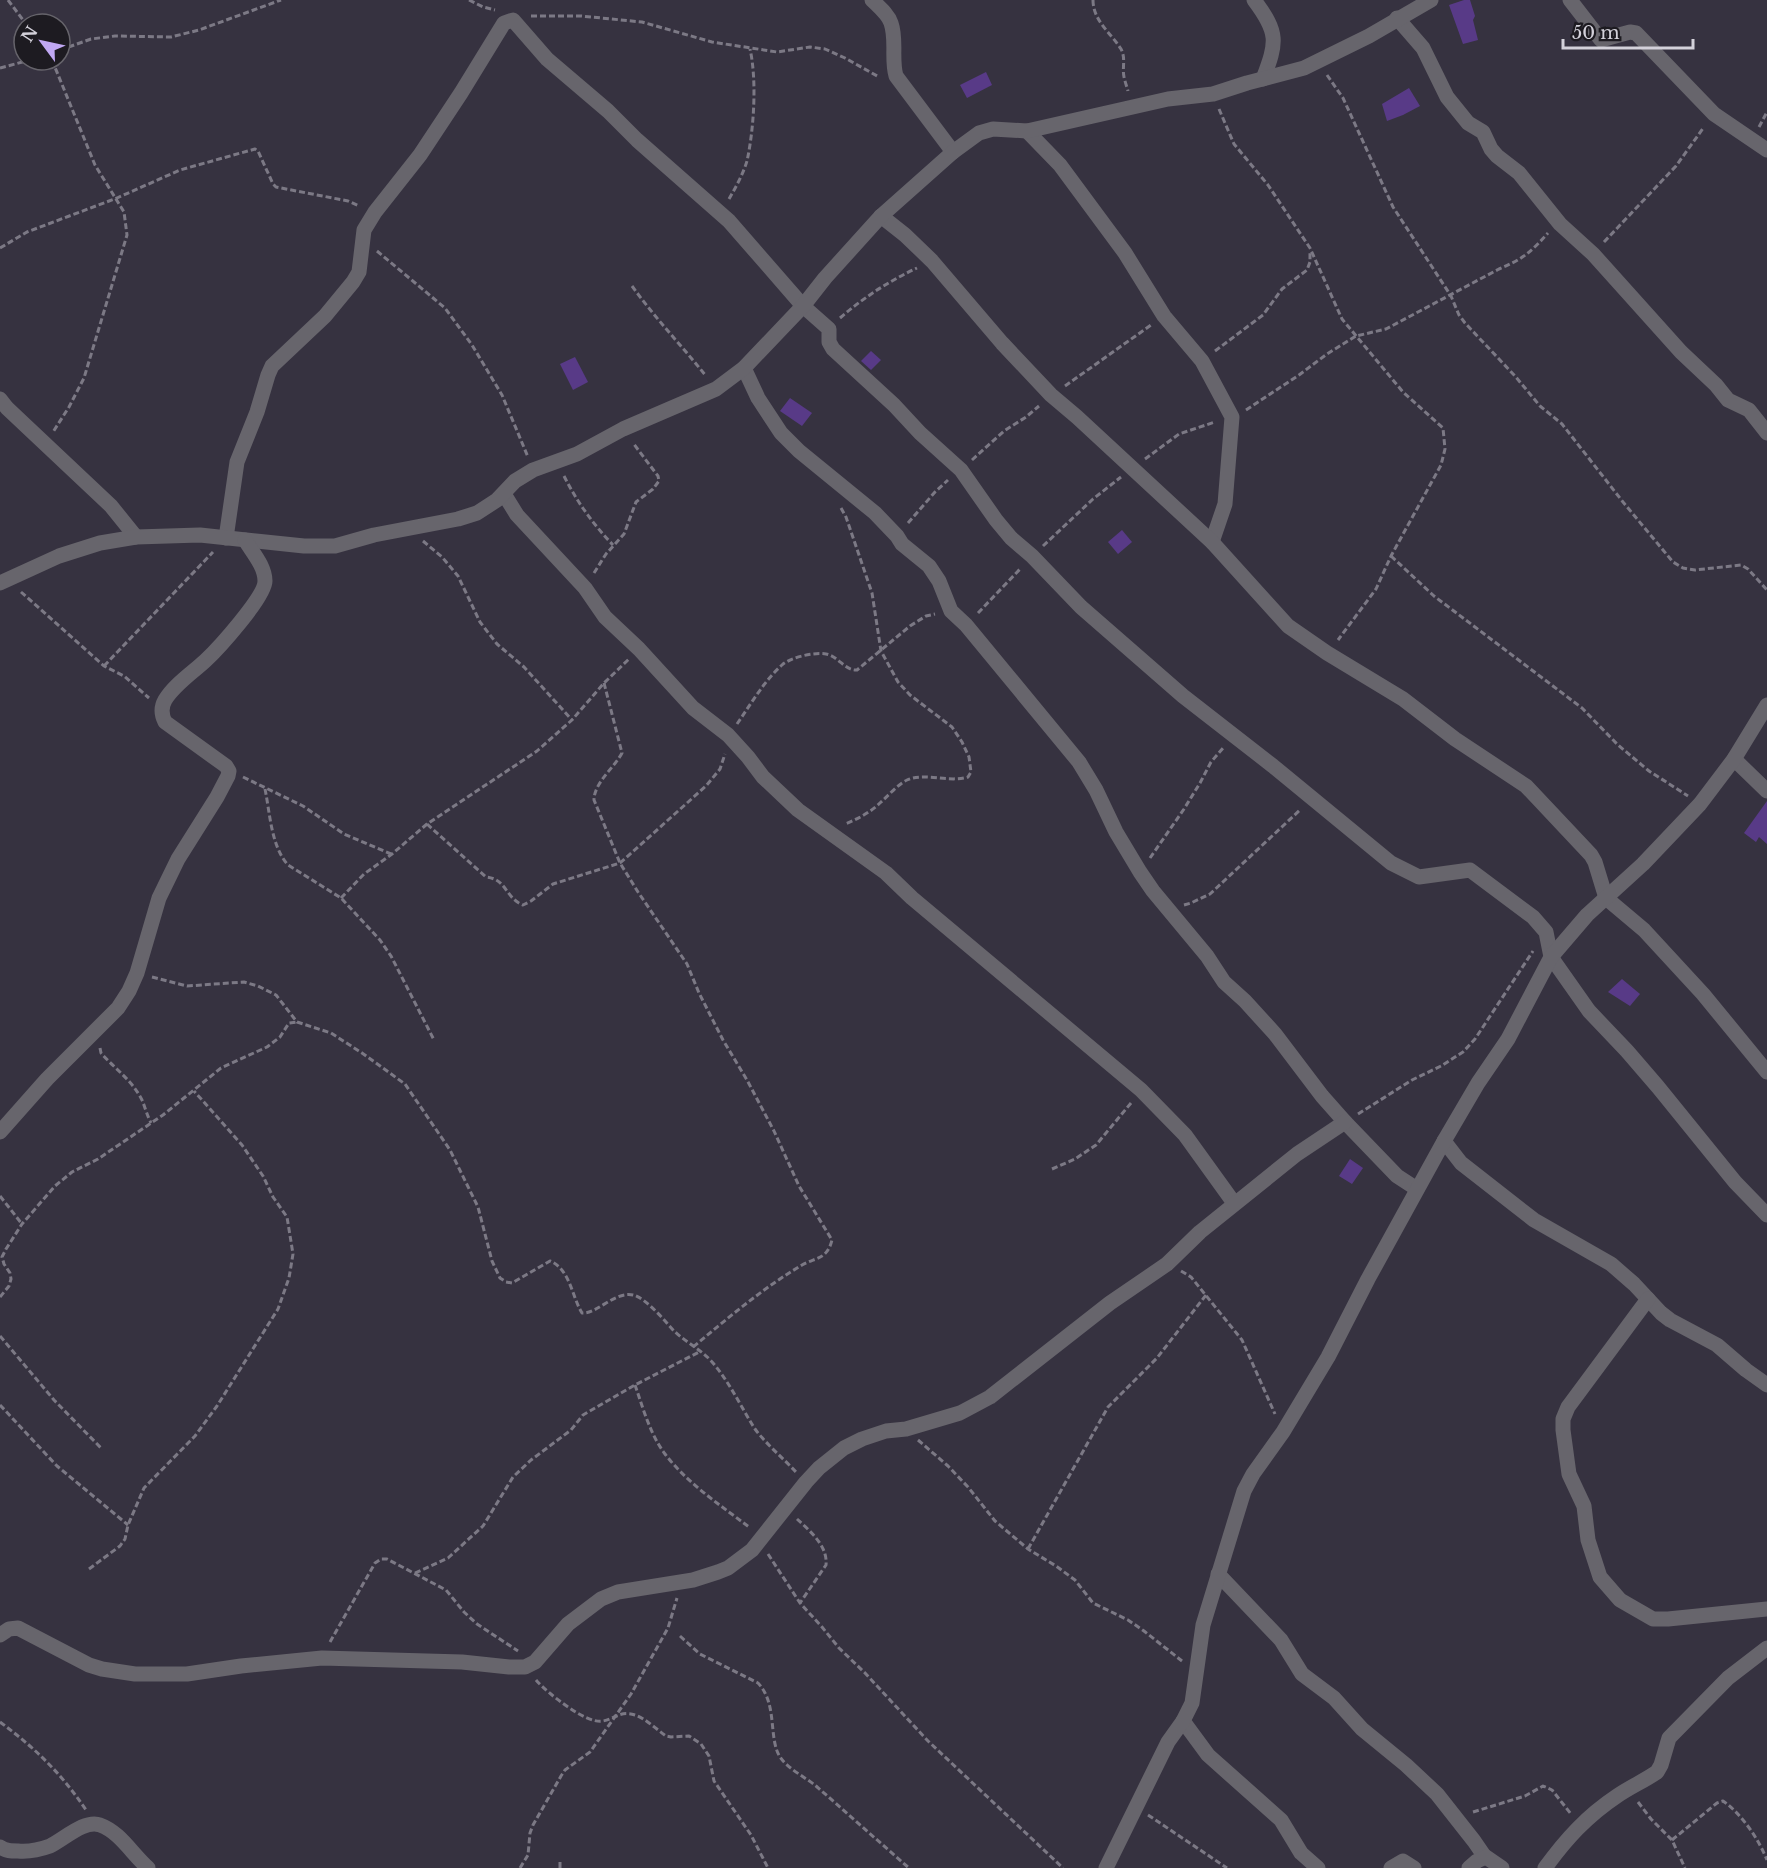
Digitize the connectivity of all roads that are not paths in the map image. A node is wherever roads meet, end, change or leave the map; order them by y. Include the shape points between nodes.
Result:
1 (872, 0) edge
2 (1254, 0) edge
3 (1431, 0) edge
4 (1570, 0) edge
5 (1397, 18) junction
6 (1263, 79) junction
7 (1027, 131) junction
8 (1767, 150) edge
9 (953, 152) junction
10 (881, 216) junction
11 (803, 306) junction
12 (744, 368) junction
13 (0, 399) edge
14 (1767, 433) edge
15 (504, 494) junction
16 (136, 537) junction
17 (226, 538) junction
18 (245, 540) junction
19 (1212, 542) junction
20 (3, 578) edge
21 (1767, 705) edge
22 (1734, 759) junction
23 (1767, 791) edge
24 (1606, 898) junction
25 (1551, 957) junction
26 (1767, 1072) edge
27 (1345, 1122) junction
28 (0, 1132) edge
29 (1444, 1141) junction
30 (1417, 1189) junction
31 (1234, 1203) junction
32 (1767, 1215) edge
33 (1648, 1299) junction
34 (1767, 1385) edge
35 (1218, 1574) junction
36 (1767, 1610) edge
37 (0, 1635) edge
38 (1767, 1648) edge
39 (1183, 1721) junction
40 (0, 1848) edge
41 (1485, 1857) junction
42 (148, 1868) edge
43 (1106, 1868) edge
44 (1318, 1868) edge
45 (1391, 1868) edge
46 (1414, 1868) edge
47 (1469, 1868) edge
48 (1502, 1868) edge
49 (1545, 1868) edge

1 - 9 street via 891,22 895,72 901,84
2 - 6 street via 1274,40
3 - 5 street
4 - 8 street via 1600,40 1636,33 1714,114
5 - 6 street via 1304,68
5 - 14 street via 1422,48 1460,115 1483,132 1497,156 1520,173 1560,224 1593,254 1681,352 1728,400 1749,410
6 - 7 street via 1213,94 1168,99
7 - 9 street via 993,129 979,133
7 - 19 street via 1060,165 1164,315 1202,361 1232,417 1225,504
9 - 10 street
10 - 11 street
10 - 19 street via 932,261 1051,395
11 - 12 street
11 - 17 street via 720,213 547,59 514,21 504,22 420,155 364,230 359,272 353,282 325,316 272,366 237,462
11 - 25 street via 828,329 833,349 961,470 1011,538 1131,652 1391,863 1419,877 1470,870 1533,917 1546,932
12 - 15 street via 716,389 623,429 577,454 533,470 515,481
12 - 27 street via 781,433 874,513 933,571 951,611 1079,762 1140,872 1208,956 1224,982 1275,1034
13 - 16 street via 111,506
15 - 18 street via 490,507 458,519 335,546
15 - 31 street via 517,515 585,588 605,617 693,708 728,735 763,777 798,810 886,873 1141,1090 1185,1136
16 - 17 street
16 - 20 street via 67,553
17 - 18 street
18 - 28 street via 263,570 262,592 207,659 171,692 161,710 165,722 223,763 228,776 159,898 129,991 118,1008
19 - 24 street via 1288,626 1404,699 1526,786 1591,855
21 - 22 street
22 - 23 street
22 - 24 street via 1700,804
24 - 25 street
24 - 26 street via 1644,930 1696,986
25 - 29 street via 1508,1039
25 - 32 street via 1589,1011
27 - 30 street via 1396,1176
27 - 31 street
29 - 30 street
29 - 33 street via 1461,1163 1544,1227 1611,1264
30 - 35 street via 1328,1357 1244,1491
31 - 37 street via 1167,1264 1110,1303 990,1397 960,1413 886,1431 844,1448 806,1482 752,1550 728,1568 601,1599 568,1624 530,1664 508,1667 322,1658 187,1674 135,1674 89,1665 18,1628
33 - 34 street via 1670,1320 1717,1345
33 - 36 street via 1563,1419 1569,1474 1584,1506 1588,1540 1600,1577 1620,1600 1653,1619
35 - 39 street via 1203,1625 1192,1703
35 - 41 street via 1281,1640 1302,1674 1334,1698 1362,1729 1437,1794
38 - 49 street via 1728,1678 1669,1738 1657,1772 1580,1824
39 - 43 street via 1168,1742
39 - 44 street via 1208,1755 1281,1820 1301,1853
40 - 42 street via 29,1852 96,1823 120,1838
41 - 47 street
41 - 48 street
45 - 46 street via 1403,1861

